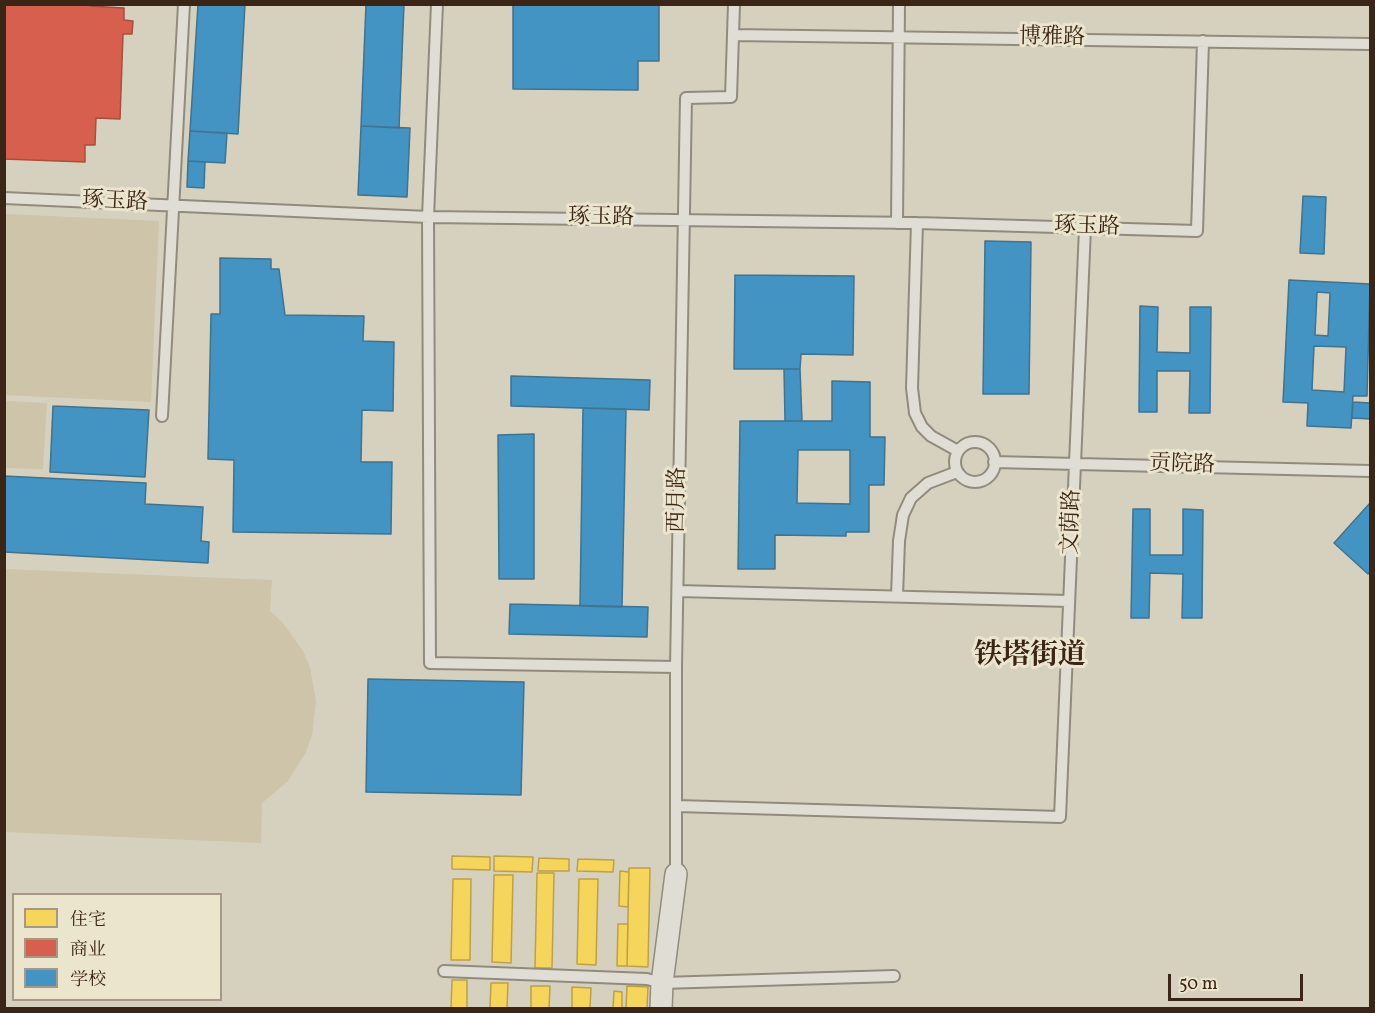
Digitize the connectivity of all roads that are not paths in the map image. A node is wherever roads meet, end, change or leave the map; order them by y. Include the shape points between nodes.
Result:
1 (184, 4) edge
2 (437, 4) edge
3 (734, 4) edge
4 (899, 4) edge
5 (733, 35) junction
6 (898, 37) junction
7 (1203, 41) junction
8 (1371, 44) edge
9 (4, 198) edge
10 (173, 206) junction
11 (428, 217) junction
12 (683, 220) junction
13 (897, 223) junction
14 (917, 223) junction
15 (1085, 228) junction
16 (162, 416) dead end
17 (958, 451) junction
18 (994, 462) junction
19 (1075, 463) junction
20 (1371, 471) edge
21 (957, 472) junction
22 (678, 591) junction
23 (897, 596) junction
24 (1069, 601) junction
25 (676, 667) junction
26 (676, 806) junction
27 (676, 874) joint
28 (444, 971) dead end
29 (894, 976) dead end
30 (662, 983) junction
31 (662, 1008) edge

1 - 10 lane
2 - 11 lane
3 - 5 lane
4 - 6 lane
5 - 6 lane, 博雅路
5 - 12 lane, 西月路 via 731,97 686,98
6 - 7 lane, 博雅路
6 - 13 lane
7 - 8 lane, 博雅路
7 - 15 lane, 琢玉路 via 1197,231
9 - 10 lane, 琢玉路
10 - 11 lane, 琢玉路
10 - 16 lane
11 - 12 lane, 琢玉路
11 - 25 lane via 430,663
12 - 13 lane, 琢玉路
12 - 22 lane, 西月路
13 - 14 lane, 琢玉路
14 - 15 lane, 琢玉路
14 - 17 lane via 912,388 915,412 931,436
15 - 19 lane, 文荫路
17 - 18 lane via 970,443 982,444 991,451
17 - 21 lane
18 - 19 lane, 贡院路
18 - 21 lane via 993,471 983,481 969,482
19 - 20 lane, 贡院路
19 - 24 lane, 文荫路
21 - 23 lane via 928,483 911,498 903,515 899,542
22 - 23 lane
22 - 25 lane, 西月路
23 - 24 lane
24 - 26 lane, 文荫路 via 1060,817
25 - 26 lane, 西月路
26 - 27 lane, 西月路
27 - 30 street, 西月路
28 - 30 lane via 647,979
29 - 30 lane
30 - 31 street, 西月路

